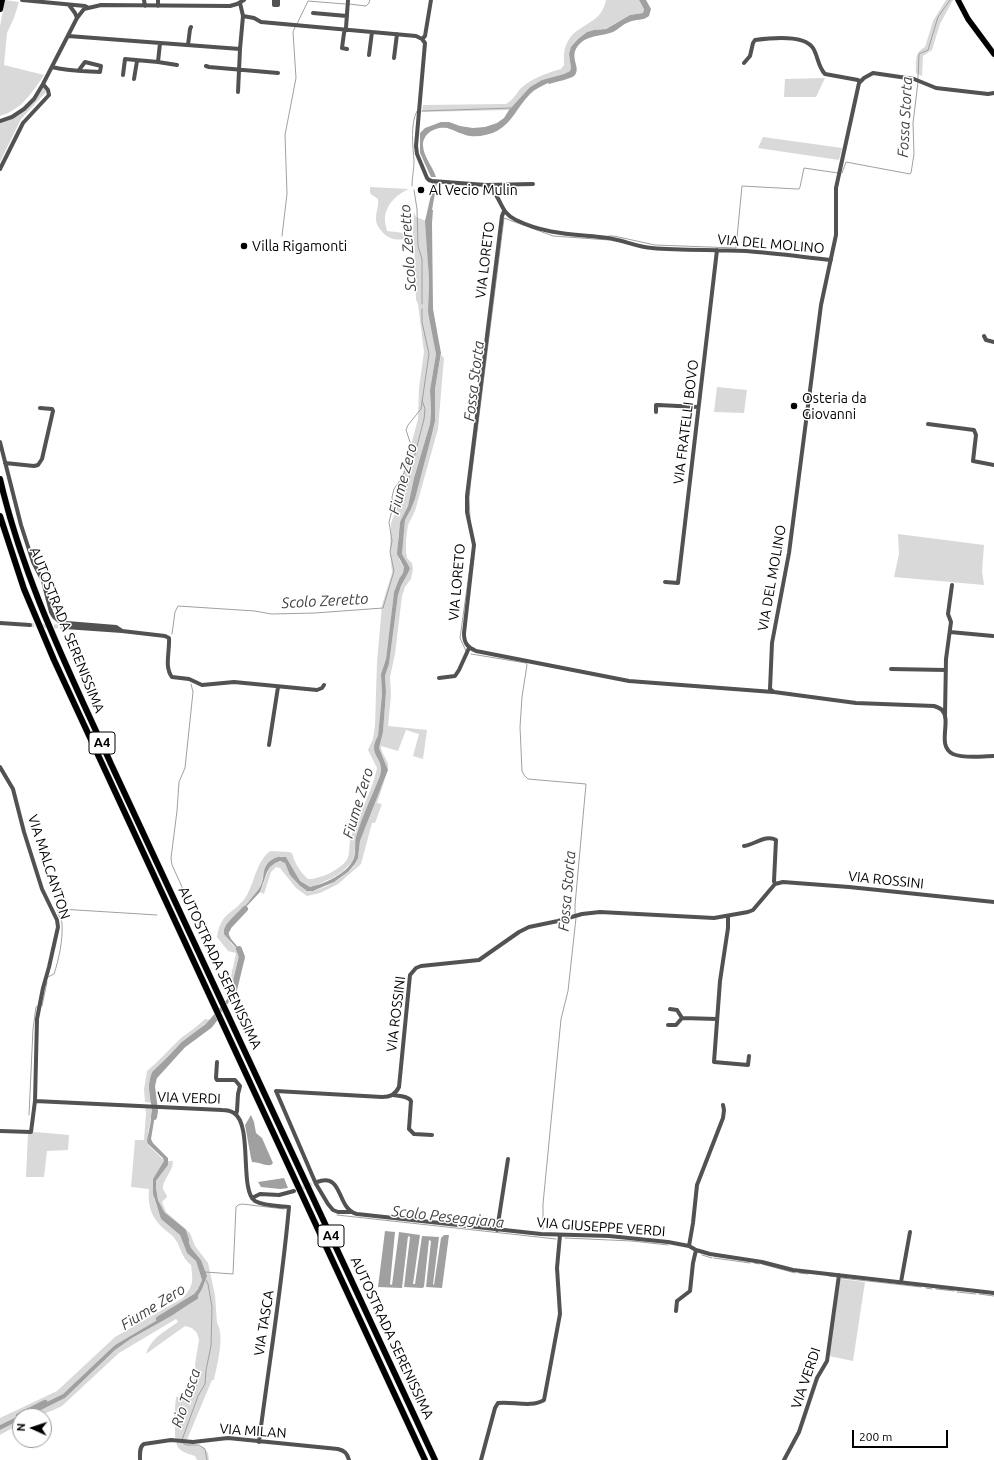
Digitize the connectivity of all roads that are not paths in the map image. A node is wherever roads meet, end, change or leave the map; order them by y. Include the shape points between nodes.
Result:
1 (2, 0) edge
2 (22, 0) edge
3 (144, 0) edge
4 (158, 0) edge
5 (203, 0) edge
6 (274, 0) edge
7 (278, 0) edge
8 (348, 0) edge
9 (431, 0) edge
10 (958, 0) edge
11 (242, 1) edge
12 (68, 5) junction
13 (144, 6) junction
14 (158, 6) junction
15 (202, 6) junction
16 (88, 8) junction
17 (0, 9) edge
18 (313, 13) dead end
19 (244, 16) junction
20 (347, 16) junction
21 (77, 18) junction
22 (192, 27) dead end
23 (345, 30) junction
24 (372, 32) junction
25 (397, 34) junction
26 (68, 36) junction
27 (422, 39) junction
28 (160, 43) junction
29 (188, 45) junction
30 (240, 49) junction
31 (347, 49) dead end
32 (994, 54) edge
33 (369, 55) dead end
34 (394, 58) dead end
35 (137, 61) junction
36 (158, 62) junction
37 (744, 63) dead end
38 (177, 65) dead end
39 (206, 66) dead end
40 (52, 67) junction
41 (79, 70) junction
42 (239, 70) junction
43 (278, 73) dead end
44 (123, 75) dead end
45 (134, 79) dead end
46 (860, 82) junction
47 (44, 84) junction
48 (238, 92) dead end
49 (994, 93) edge
50 (0, 121) edge
51 (0, 169) edge
52 (533, 184) dead end
53 (486, 185) junction
54 (504, 211) junction
55 (717, 250) junction
56 (831, 260) junction
57 (984, 336) dead end
58 (994, 342) edge
59 (698, 407) junction
60 (40, 408) dead end
61 (656, 412) dead end
62 (928, 424) dead end
63 (0, 442) edge
64 (5, 463) junction
65 (994, 465) edge
66 (0, 479) edge
67 (0, 516) edge
68 (665, 582) dead end
69 (952, 585) dead end
70 (0, 623) edge
71 (30, 625) tunnel mouth
72 (65, 628) tunnel mouth
73 (122, 631) junction
74 (950, 632) junction
75 (993, 636) edge
76 (469, 648) junction
77 (891, 669) dead end
78 (946, 670) junction
79 (439, 678) dead end
80 (324, 685) dead end
81 (278, 687) junction
82 (774, 692) junction
83 (945, 715) junction
84 (268, 745) dead end
85 (994, 756) edge
86 (0, 767) edge
87 (744, 846) dead end
88 (775, 884) junction
89 (994, 902) edge
90 (674, 911) dead end
91 (674, 916) junction
92 (728, 917) junction
93 (670, 1010) dead end
94 (682, 1018) junction
95 (717, 1019) junction
96 (668, 1025) dead end
97 (749, 1056) dead end
98 (217, 1062) dead end
99 (393, 1095) junction
100 (35, 1101) junction
101 (723, 1105) dead end
102 (236, 1114) junction
103 (0, 1131) edge
104 (432, 1135) dead end
105 (508, 1159) dead end
106 (317, 1182) tunnel mouth
107 (294, 1191) tunnel mouth
108 (252, 1198) junction
109 (350, 1212) junction
110 (497, 1230) junction
111 (910, 1232) dead end
112 (560, 1235) junction
113 (689, 1246) junction
114 (696, 1250) junction
115 (839, 1275) junction
116 (901, 1282) junction
117 (994, 1294) edge
118 (676, 1311) dead end
119 (259, 1442) junction
120 (140, 1460) edge
121 (349, 1460) edge
122 (425, 1460) edge
123 (435, 1460) edge
124 (481, 1460) edge
125 (784, 1460) edge

1 - 17 highway
2 - 12 street
3 - 13 street
4 - 14 street
5 - 15 street
6 - 7 street via 274,5 278,5
8 - 20 street
9 - 27 street via 425,36
10 - 32 main road via 968,19
11 - 15 street via 234,5
11 - 19 street
12 - 16 street
12 - 21 street
13 - 14 street
13 - 16 street via 101,5
14 - 15 street
16 - 21 street
18 - 20 street
19 - 23 street via 262,22
19 - 30 street
20 - 23 street
21 - 26 street
22 - 29 street
23 - 24 street
23 - 31 street via 342,48
24 - 25 street
24 - 33 street
25 - 27 street
25 - 34 street
26 - 28 street
26 - 40 street
27 - 53 street via 425,43 416,148 418,158 429,180
28 - 29 street
28 - 36 street
29 - 30 street
30 - 42 street
35 - 36 street
35 - 44 street via 125,59
35 - 45 street
36 - 38 street
37 - 46 street via 750,56 755,40 778,38 804,41 812,48 824,74
39 - 42 street
40 - 41 street
40 - 47 street
41 - 41 street via 100,72 102,67 85,62
42 - 43 street
42 - 48 street
46 - 49 street via 873,73 914,79 936,88
46 - 56 street via 836,194 836,235
47 - 50 street via 24,109
47 - 51 street via 49,96 23,123
52 - 53 street
53 - 54 street via 498,196
54 - 55 street, VIA DEL MOLINO via 514,220 567,235 608,239 651,248
54 - 76 street, VIA LORETO via 467,496 467,512 474,545 464,633
55 - 56 street, VIA DEL MOLINO
55 - 59 street, VIA FRATELLI BOVO
56 - 82 street, VIA DEL MOLINO via 821,305 789,553 772,643 770,689
57 - 58 street via 986,340
59 - 61 street via 656,405
59 - 68 street, VIA FRATELLI BOVO via 678,583
60 - 64 street via 53,411 42,459 34,466
62 - 65 street via 974,430 974,461
63 - 64 street
64 - 73 street via 21,525 54,617 67,623 116,627
66 - 123 highway, AUTOSTRADA SERENISSIMA / A4 via 34,587 63,656
67 - 122 highway, AUTOSTRADA SERENISSIMA / A4 via 24,589 54,660
69 - 74 street via 948,614 951,622
70 - 71 street
72 - 73 street
73 - 81 street via 169,638 168,669 172,677 189,679 202,685 234,682
74 - 75 street
74 - 78 street
76 - 79 street via 455,676
76 - 82 street via 629,681
77 - 78 street
78 - 83 street
80 - 81 street via 317,690
81 - 84 street
82 - 83 street via 856,703 934,706
83 - 85 street via 945,741 951,753
86 - 100 street, VIA MALCANTON via 13,789 42,889 58,923 39,1006
87 - 88 street via 760,840 776,840
88 - 89 street, VIA ROSSINI via 792,882 842,886
88 - 92 street, VIA ROSSINI via 753,910
90 - 91 street
91 - 92 street, VIA ROSSINI
91 - 99 street, VIA ROSSINI via 600,912 575,916 519,932 480,960 421,966 413,971 410,975 398,1087
92 - 95 street
93 - 94 street via 677,1010
94 - 95 street
94 - 96 street via 676,1025
95 - 97 street via 714,1062 748,1065
98 - 102 street via 217,1080 235,1080 240,1086
99 - 104 street via 406,1097 411,1101 409,1128 414,1134
99 - 109 street via 382,1097 276,1091 325,1200 333,1210
100 - 102 street, VIA VERDI via 222,1110
100 - 103 street, VIA MALCANTON via 31,1132
101 - 113 street via 723,1118 697,1185
102 - 108 street, VIA VERDI via 241,1121 248,1185
105 - 110 street
106 - 109 street via 325,1180 334,1184
107 - 108 street via 279,1195 260,1194
108 - 119 street, VIA TASCA via 261,1203 289,1207 278,1312 269,1358
109 - 110 street, VIA GIUSEPPE VERDI
110 - 112 street, VIA GIUSEPPE VERDI
111 - 116 street
112 - 113 street, VIA GIUSEPPE VERDI via 609,1236
112 - 124 street via 557,1268 560,1314 544,1400 532,1404 498,1403
113 - 114 street, VIA GIUSEPPE VERDI
114 - 115 street, VIA GIUSEPPE VERDI via 793,1270
114 - 118 street via 690,1291 677,1301
115 - 116 street, VIA GIUSEPPE VERDI
115 - 125 street, VIA VERDI via 827,1361 817,1378 799,1432
116 - 117 street, VIA GIUSEPPE VERDI
119 - 120 street, VIA MILAN via 228,1438 144,1444 140,1449
119 - 121 street, VIA MILAN via 338,1449 348,1455

